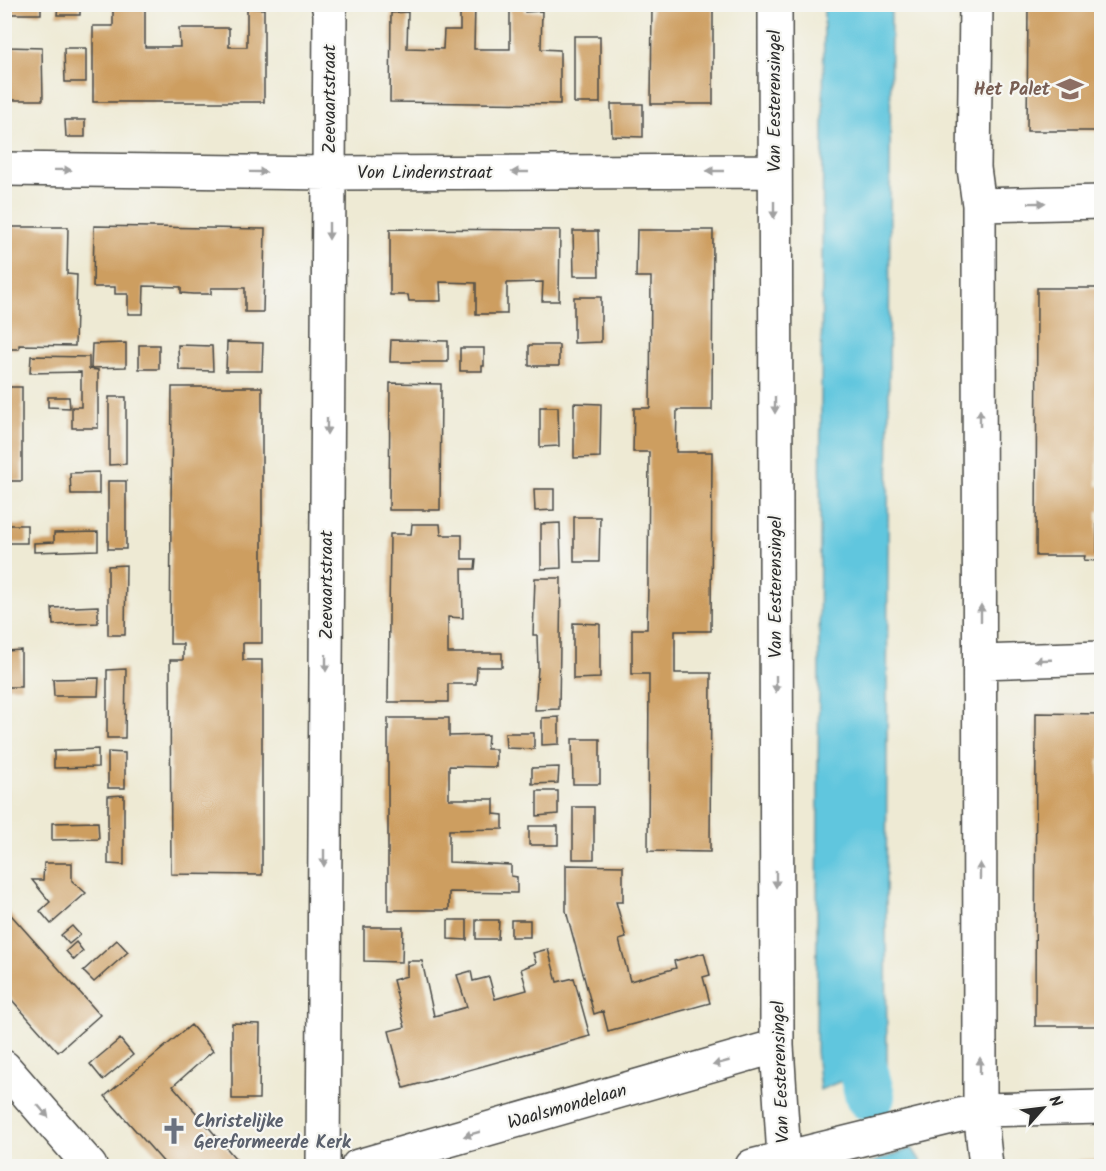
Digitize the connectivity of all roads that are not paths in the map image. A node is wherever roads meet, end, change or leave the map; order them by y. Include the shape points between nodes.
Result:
1 (328, 4) edge
2 (775, 4) edge
3 (976, 4) edge
4 (4, 169) edge
5 (774, 171) junction
6 (329, 173) junction
7 (1101, 202) edge
8 (979, 205) junction
9 (1101, 658) edge
10 (981, 662) junction
11 (777, 1046) junction
12 (4, 1067) edge
13 (1101, 1107) edge
14 (980, 1110) junction
15 (787, 1162) edge
16 (90, 1167) edge
17 (323, 1167) edge
18 (358, 1167) edge
19 (752, 1167) edge
20 (986, 1167) edge

1 - 6 street, Zeevaartstraat
2 - 5 street, Van Eesterensingel
3 - 8 street via 974,168
4 -> 6 street, Von Lindernstraat
5 -> 6 street, Von Lindernstraat
5 -> 11 street, Van Eesterensingel
6 -> 17 street, Zeevaartstraat
8 -> 7 street
10 -> 8 street
9 -> 10 street
14 -> 10 street
11 - 15 street, Van Eesterensingel
11 -> 18 street, Waalsmondelaan
12 -> 16 street
13 - 14 street
14 - 15 street
14 - 20 street
15 - 19 street

